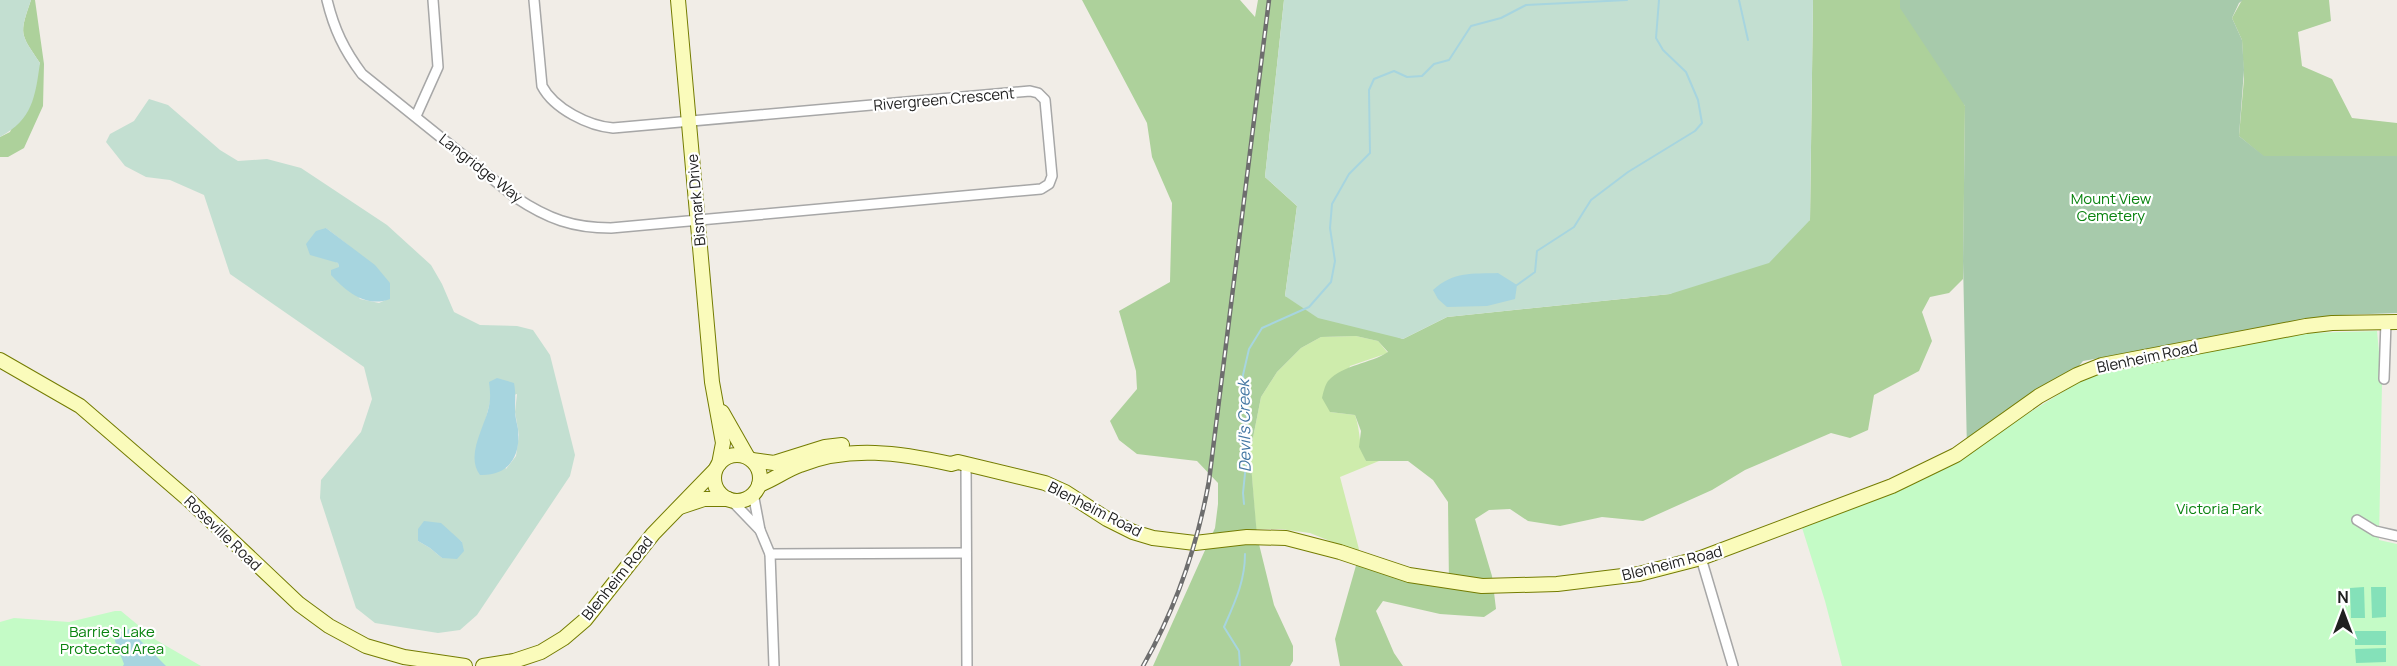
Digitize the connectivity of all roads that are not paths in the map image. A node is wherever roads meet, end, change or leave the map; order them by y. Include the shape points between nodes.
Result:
1 (327, 0) edge
2 (433, 0) edge
3 (534, 0) edge
4 (678, 0) edge
5 (416, 117) junction
6 (689, 121) junction
7 (698, 220) junction
8 (2391, 322) edge
9 (0, 360) edge
10 (2384, 379) dead end
11 (716, 399) junction
12 (750, 458) junction
13 (962, 463) junction
14 (716, 467) junction
15 (756, 489) junction
16 (730, 500) junction
17 (680, 507) junction
18 (2357, 520) dead end
19 (760, 530) junction
20 (2397, 536) edge
21 (966, 553) junction
22 (770, 554) junction
23 (1701, 558) junction
24 (465, 666) edge
25 (483, 666) edge
26 (774, 666) edge
27 (967, 666) edge
28 (1733, 666) edge

1 - 5 street, Langridge Way via 345,52 362,74
2 - 5 street via 438,67
3 - 6 street via 542,86 575,117 614,128
4 - 6 main road, Bismark Drive
5 - 7 street, Langridge Way via 515,197 556,220 590,228 611,228
6 - 7 main road, Bismark Drive
6 - 7 street, Rivergreen Crescent via 1030,91 1045,100 1052,176 1041,189
7 - 11 main road, Bismark Drive
8 - 10 street
8 - 23 main road, Blenheim Road via 2306,326 2102,365 2039,396 1956,455 1892,486
9 - 24 main road, Roseville Road via 80,406 190,501 299,604 329,626 366,646 404,657
11 - 12 main road, Bismark Drive
11 - 14 main road, Bismark Drive via 723,443
12 - 13 main road, Blenheim Road via 774,463 825,447 873,444 928,450
12 - 14 main road via 733,455
12 - 15 main road via 758,471
13 - 15 main road, Blenheim Road via 896,454 843,454 802,464
13 - 21 street
13 - 23 main road, Blenheim Road via 1046,483 1107,519 1153,538 1195,543 1247,537 1286,538 1409,575 1482,586 1557,584 1639,574
14 - 16 main road via 716,488
14 - 17 main road, Blenheim Road
15 - 16 main road via 745,499
15 - 19 street
16 - 17 main road, Blenheim Road via 704,499
16 - 19 street
17 - 25 main road, Blenheim Road via 653,534 585,621 564,638 541,652
18 - 20 street via 2375,531
19 - 22 street
21 - 22 street
21 - 27 street
22 - 26 street
23 - 28 street

